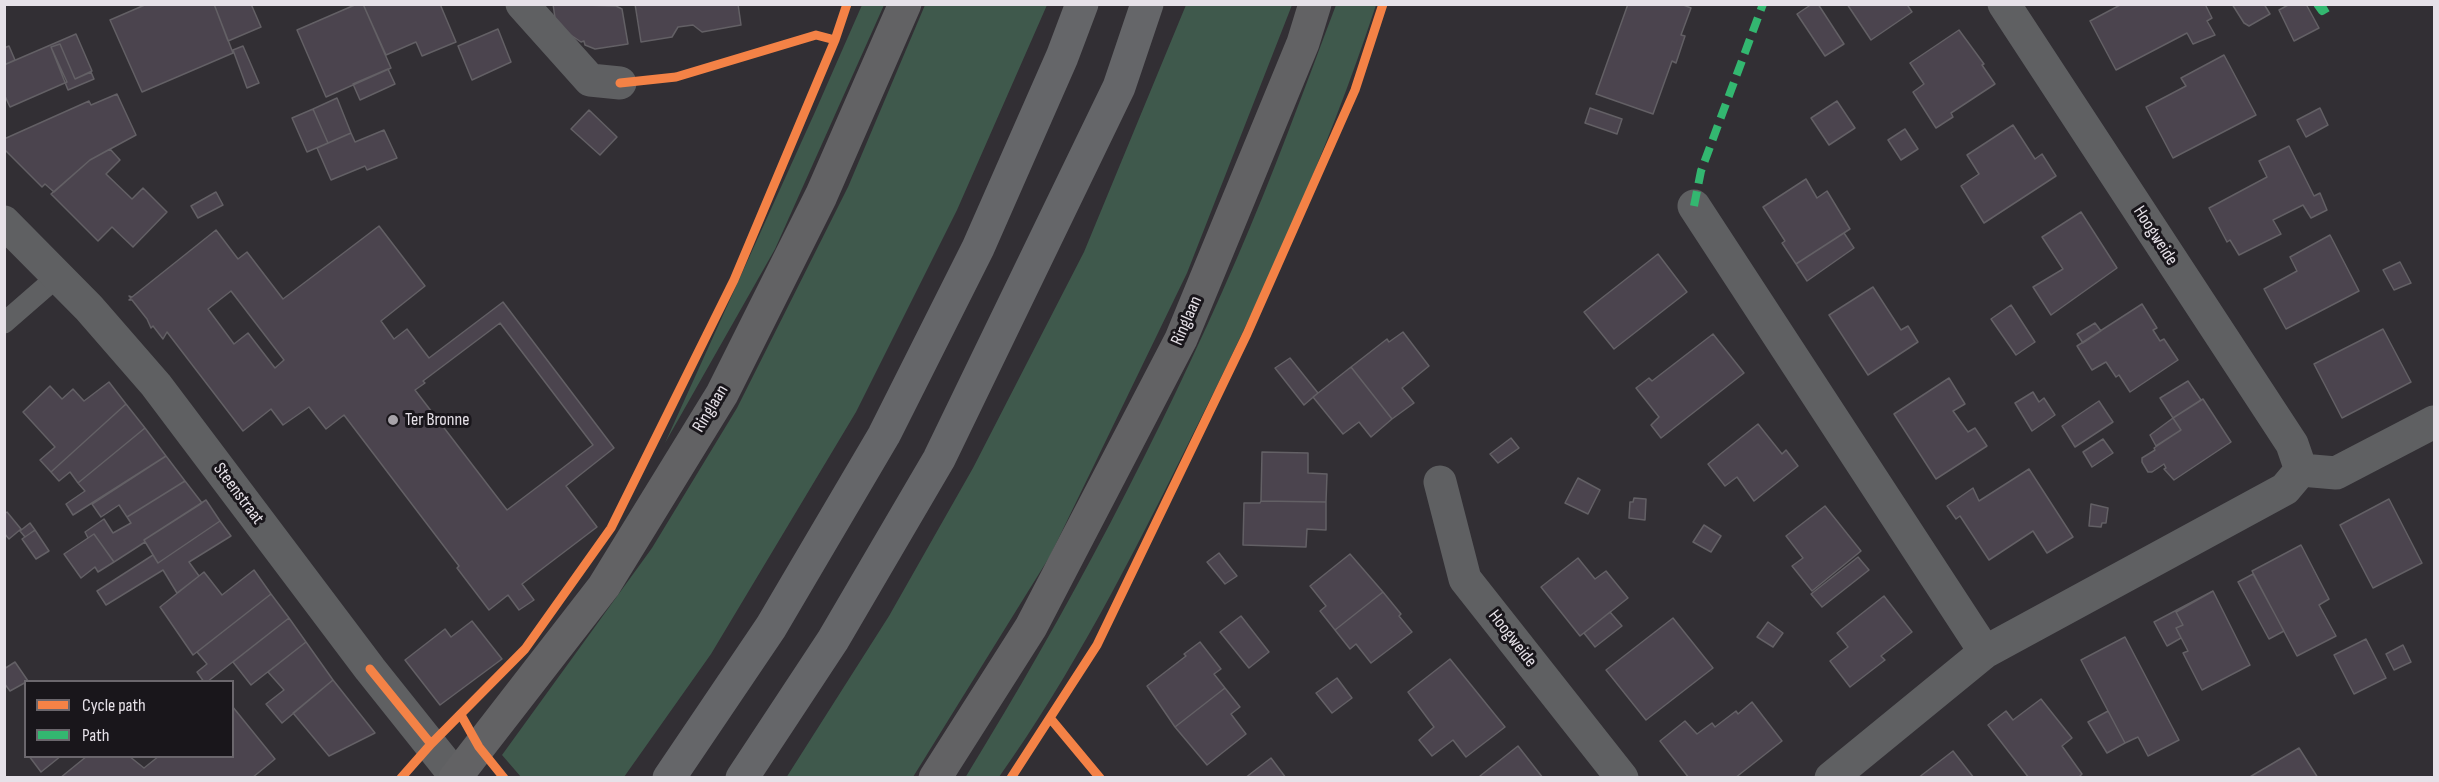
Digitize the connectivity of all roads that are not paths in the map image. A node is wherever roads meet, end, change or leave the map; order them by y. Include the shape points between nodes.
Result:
1 (522, 4) edge
2 (905, 4) edge
3 (1082, 4) edge
4 (1147, 4) edge
5 (1316, 4) edge
6 (2004, 4) edge
7 (620, 83) dead end
8 (1694, 206) dead end
9 (4, 222) edge
10 (58, 276) junction
11 (4, 323) edge
12 (2434, 422) edge
13 (2301, 470) junction
14 (1440, 482) dead end
15 (1985, 652) junction
16 (456, 777) edge
17 (669, 777) edge
18 (742, 777) edge
19 (935, 777) edge
20 (1622, 777) edge
21 (1831, 777) edge

1 - 7 street via 590,80
2 - 16 main road, Ringlaan via 821,196 722,394 604,586
3 - 17 highway via 978,248 884,435 771,627
4 - 18 highway via 1119,87 939,459 833,640
5 - 19 main road, Ringlaan via 1181,339 1031,627
6 - 13 street, Hoogweide via 2292,444
8 - 15 street
9 - 10 street, Steenstraat
10 - 11 lane
10 - 16 street, Steenstraat via 156,385
12 - 13 street via 2336,473
13 - 15 street via 2285,489
14 - 20 street, Hoogweide via 1465,579
15 - 21 street

